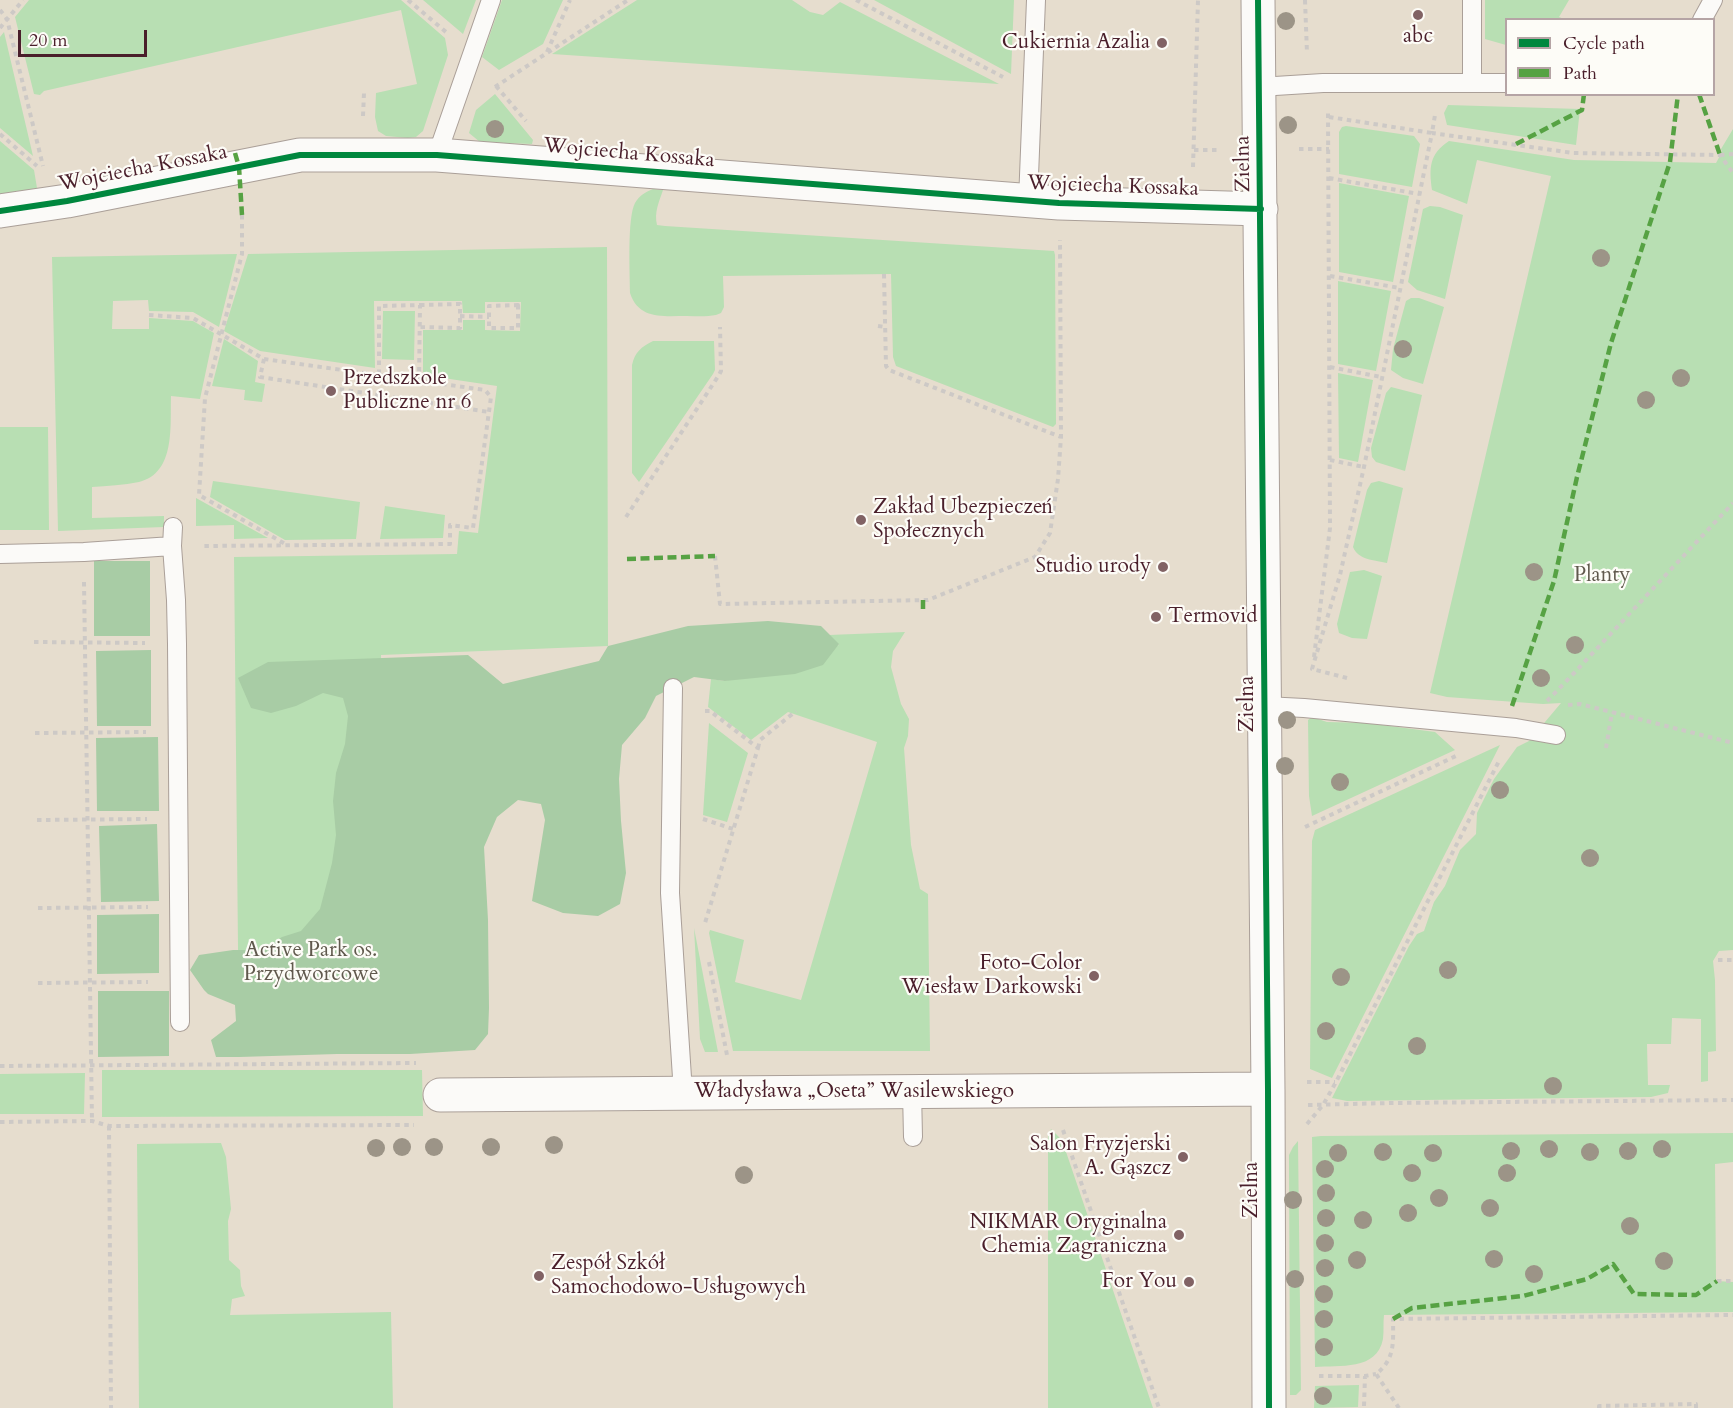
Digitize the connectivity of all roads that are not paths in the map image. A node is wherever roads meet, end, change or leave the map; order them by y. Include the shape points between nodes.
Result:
1 (491, 0) edge
2 (1036, 0) edge
3 (1258, 0) edge
4 (1472, 0) edge
5 (1713, 0) edge
6 (1703, 18) edge
7 (1472, 82) junction
8 (1505, 83) edge
9 (1259, 87) junction
10 (436, 155) junction
11 (1043, 202) junction
12 (1261, 209) junction
13 (0, 211) edge
14 (173, 527) dead end
15 (172, 546) junction
16 (0, 554) edge
17 (673, 688) dead end
18 (1265, 705) junction
19 (1556, 735) dead end
20 (180, 1022) dead end
21 (1268, 1089) junction
22 (912, 1091) junction
23 (682, 1093) junction
24 (440, 1095) dead end
25 (913, 1137) dead end
26 (1269, 1408) edge

1 - 10 lane
2 - 11 lane
3 - 9 street, Zielna
4 - 7 lane
5 - 6 lane
7 - 8 lane
7 - 9 lane
9 - 12 street, Zielna
10 - 11 street, Wojciecha Kossaka
10 - 13 street, Wojciecha Kossaka via 300,155
11 - 12 street, Wojciecha Kossaka
12 - 18 street, Zielna
14 - 15 lane
15 - 16 lane
15 - 20 lane via 177,644
17 - 23 lane via 670,893
18 - 19 lane
18 - 21 street, Zielna
21 - 22 street, Władysława „Oseta” Wasilewskiego
21 - 26 street, Zielna
22 - 23 street, Władysława „Oseta” Wasilewskiego
22 - 25 lane
23 - 24 street, Władysława „Oseta” Wasilewskiego

